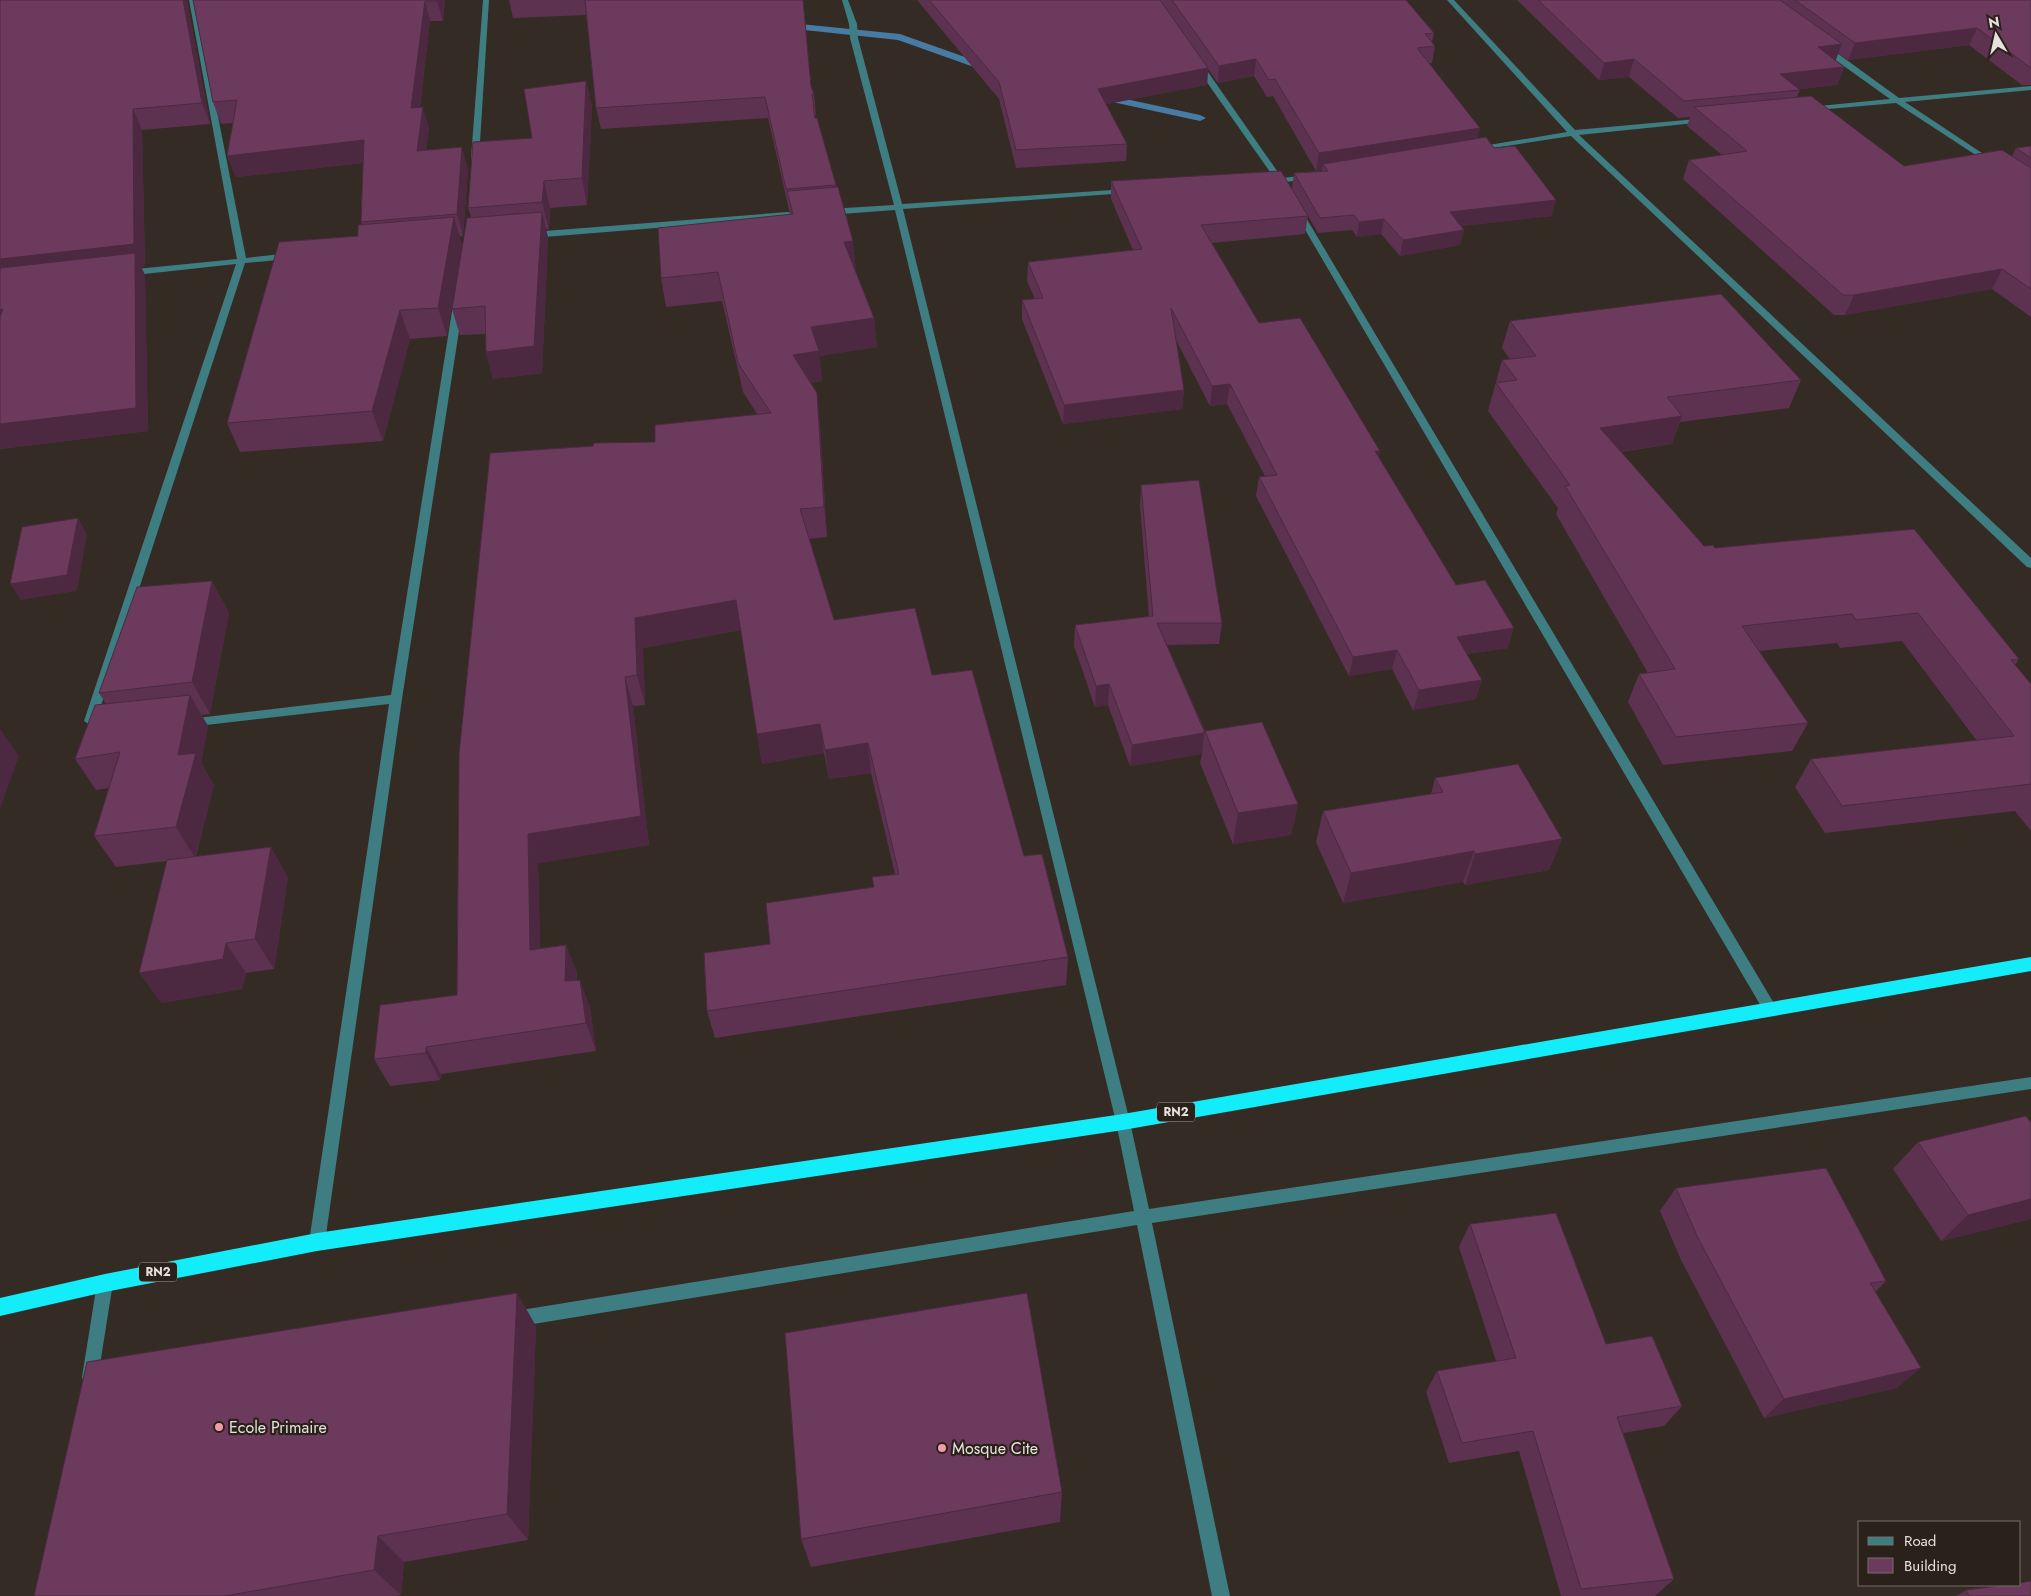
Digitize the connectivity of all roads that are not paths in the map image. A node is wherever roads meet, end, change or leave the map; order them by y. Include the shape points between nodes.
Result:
1 (192, 0) edge
2 (486, 0) edge
3 (845, 0) edge
4 (1450, 0) edge
5 (1819, 44) edge
6 (1192, 55) edge
7 (2031, 88) edge
8 (1896, 100) junction
9 (1798, 110) edge
10 (1710, 119) edge
11 (1573, 133) junction
12 (1466, 151) edge
13 (474, 163) edge
14 (1999, 169) edge
15 (1320, 175) edge
16 (1281, 181) junction
17 (1261, 183) edge
18 (1133, 191) edge
19 (898, 206) junction
20 (820, 212) edge
21 (800, 214) edge
22 (527, 235) edge
23 (301, 255) edge
24 (242, 260) junction
25 (116, 274) edge
26 (461, 289) edge
27 (2031, 564) edge
28 (396, 699) junction
29 (173, 724) edge
30 (86, 734) edge
31 (2031, 964) edge
32 (1770, 1009) junction
33 (2031, 1083) edge
34 (1123, 1122) junction
35 (1142, 1217) junction
36 (317, 1242) junction
37 (105, 1283) junction
38 (0, 1307) edge
39 (502, 1321) edge
40 (93, 1388) edge
41 (1221, 1596) edge

1 - 24 street
2 - 13 street
3 - 19 street
4 - 11 street
5 - 8 street
6 - 16 street
7 - 8 street
8 - 9 street
8 - 14 street
10 - 11 street
11 - 12 street
11 - 27 street
15 - 16 street
16 - 17 street
16 - 32 street
18 - 19 street
19 - 20 street
19 - 34 street
21 - 22 street
23 - 24 street
24 - 25 street
24 - 30 street
26 - 28 street
28 - 29 street
28 - 36 street
31 - 32 highway, RN2
32 - 34 highway, RN2
33 - 35 street
34 - 35 street
34 - 36 highway, RN2
35 - 39 street
35 - 41 street
36 - 37 highway, RN2
37 - 38 highway, RN2
37 - 40 street

